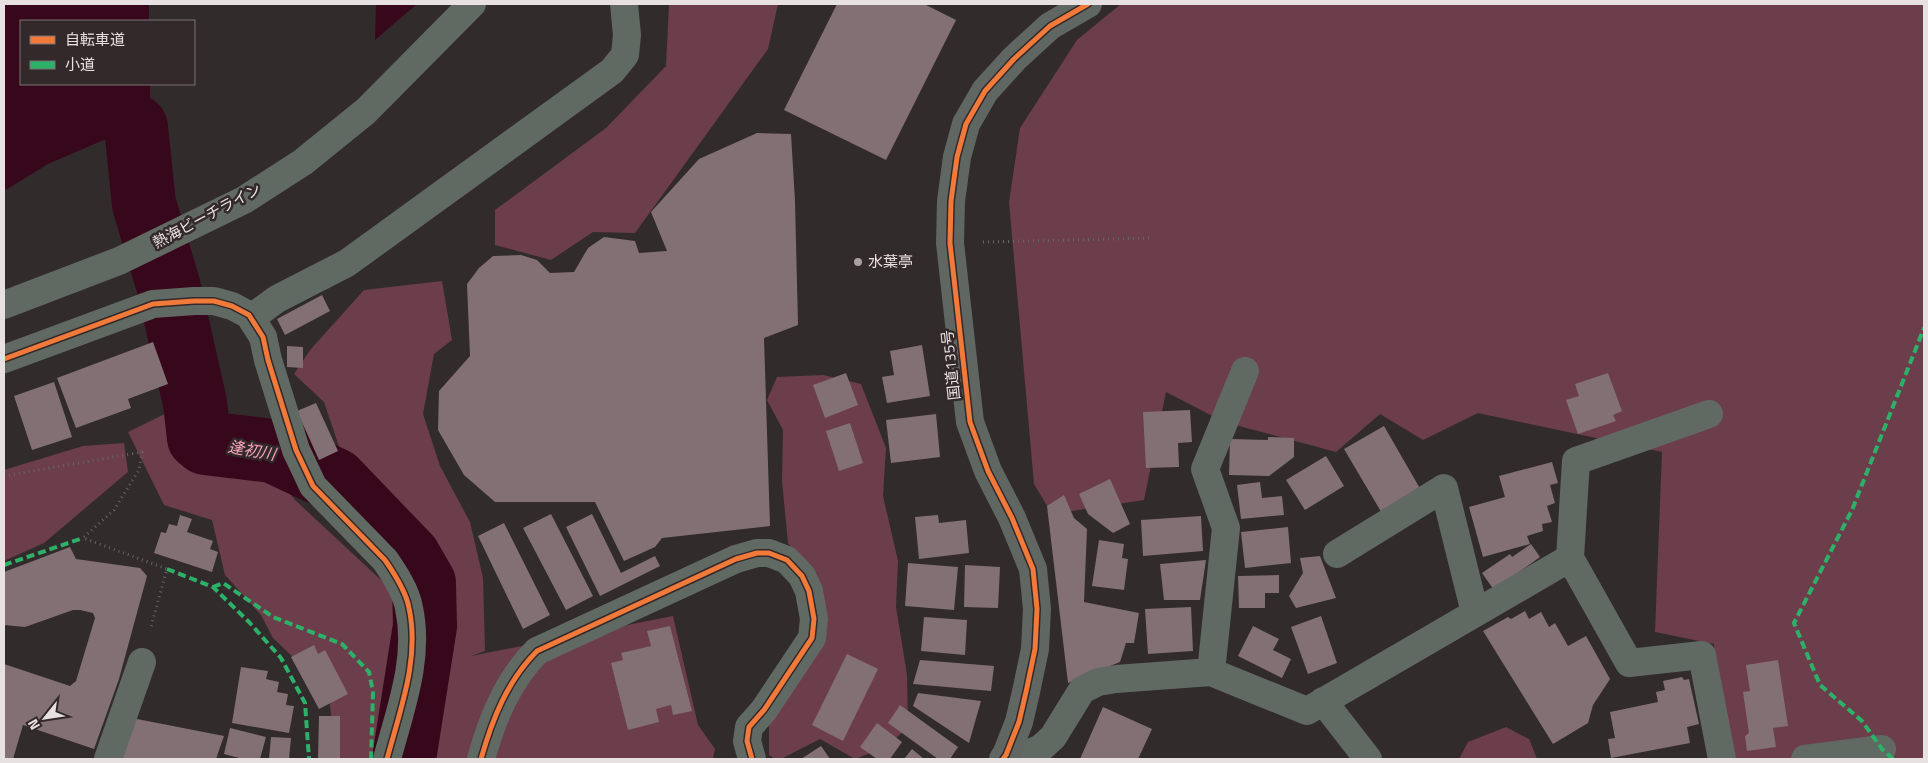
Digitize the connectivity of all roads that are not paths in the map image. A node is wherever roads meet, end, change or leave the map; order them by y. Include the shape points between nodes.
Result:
1 (472, 4) edge
2 (624, 4) edge
3 (1088, 4) edge
4 (4, 305) edge
5 (251, 318) junction
6 (4, 359) edge
7 (1245, 370) dead end
8 (1709, 414) dead end
9 (1337, 554) dead end
10 (1570, 558) junction
11 (1475, 613) junction
12 (142, 662) road end
13 (1211, 672) junction
14 (1323, 701) junction
15 (1882, 750) dead end
16 (1004, 757) edge
17 (108, 759) edge
18 (387, 759) edge
19 (481, 759) edge
20 (752, 759) edge
21 (1368, 759) edge
22 (1722, 759) edge
23 (1805, 759) edge

1 - 4 street, 熱海ビーチライン via 366,111 303,162 244,200 119,262
2 - 5 street via 625,55 612,71 347,263 277,300
3 - 16 highway, 国道135号 via 1050,26 985,91 966,124 957,157 951,201 950,242 970,422 988,471 1033,569 1037,609 1035,649 1019,722
5 - 6 street via 232,306 214,301 153,304
5 - 18 street via 263,337 296,450 313,486 385,560 409,607 410,671
7 - 13 street via 1205,469 1226,528
8 - 10 street via 1576,461
9 - 11 street via 1444,488
10 - 11 street
10 - 22 street via 1628,663 1702,655
11 - 14 street
12 - 17 street
13 - 14 street via 1307,711
13 - 16 street via 1144,675 1098,682 1082,690 1053,737 1041,748 1020,757
14 - 21 street
15 - 23 street
19 - 20 street via 496,712 522,666 537,652 736,560 769,554 787,560 802,576 809,591 814,619 812,638 749,728 747,741

